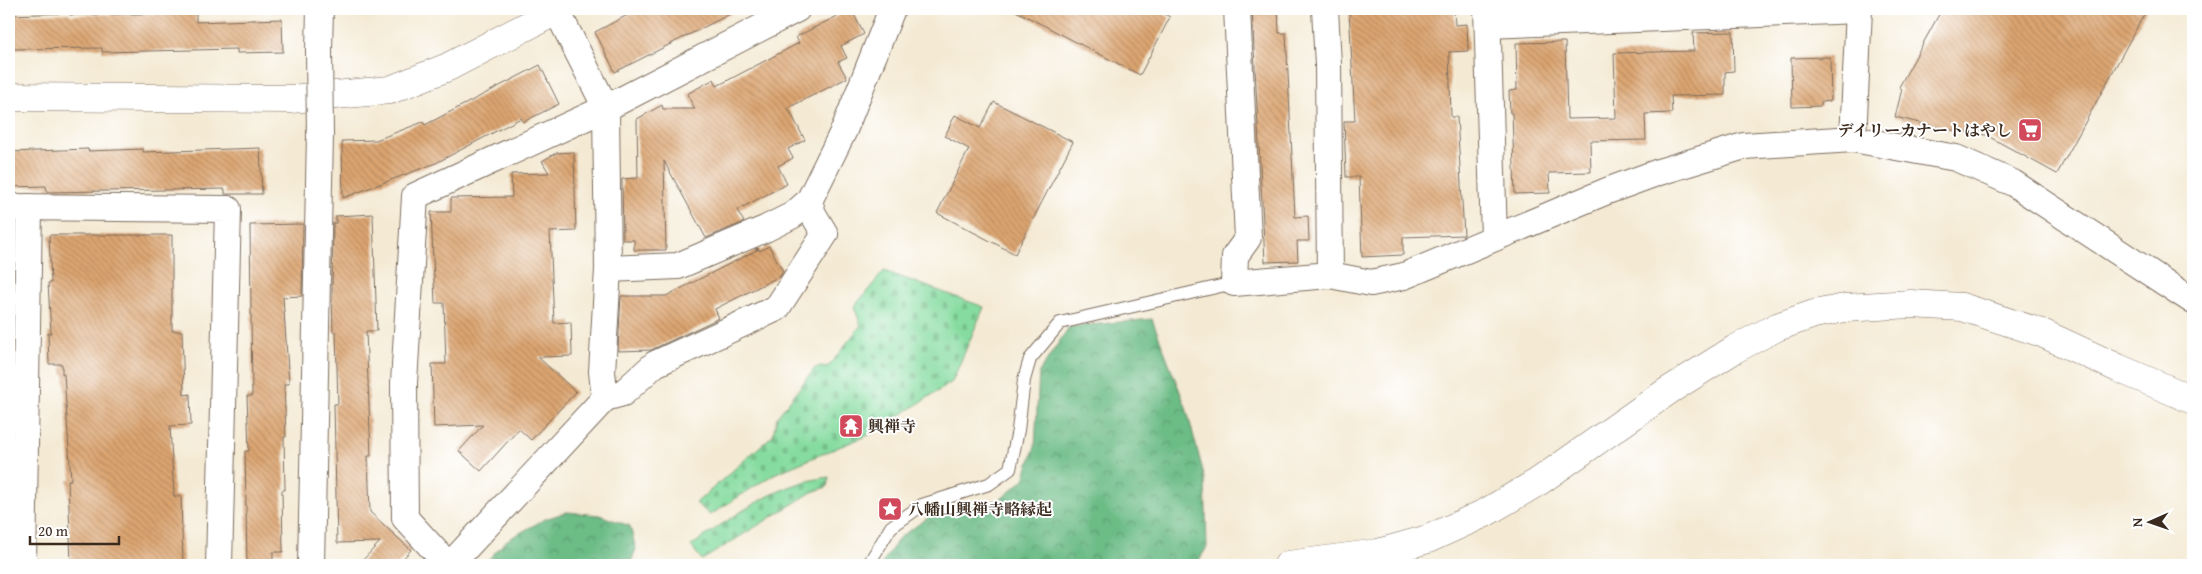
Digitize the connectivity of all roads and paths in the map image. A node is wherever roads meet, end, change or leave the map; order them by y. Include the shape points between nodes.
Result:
1 (320, 9) edge
2 (557, 9) edge
3 (796, 9) edge
4 (892, 9) edge
5 (1236, 9) edge
6 (1325, 9) edge
7 (1859, 10) edge
8 (1601, 14) edge
9 (1488, 17) edge
10 (9, 97) edge
11 (606, 108) junction
12 (1853, 139) junction
13 (809, 201) junction
14 (19, 207) edge
15 (1494, 238) junction
16 (608, 269) junction
17 (1330, 275) junction
18 (1234, 283) junction
19 (2193, 301) edge
20 (605, 398) junction
21 (2193, 400) edge
22 (23, 565) edge
23 (219, 565) edge
24 (311, 565) edge
25 (449, 565) edge
26 (868, 565) edge
27 (1288, 565) edge

1 - 24 street, bridge
2 - 10 street via 448,67 390,90 291,99
2 - 11 street
3 - 11 street
4 - 13 street via 844,130
5 - 18 street via 1248,238 1235,256
6 - 17 street
7 - 8 street
7 - 12 street
8 - 9 street
9 - 15 street
11 - 16 street
11 - 25 street via 415,196 404,383 405,518
12 - 15 street via 1744,146 1659,172
12 - 19 street via 1956,158 2013,183
13 - 16 street via 765,230 678,266
13 - 20 street via 825,234 778,308 655,364 624,393
14 - 22 street
14 - 23 street via 228,209
15 - 17 street via 1404,276 1371,283
16 - 20 street via 602,372
17 - 18 street
18 - 26 lane via 1060,323 1030,359 1010,469 988,484 922,505 890,527
20 - 25 street
21 - 27 street via 2042,332 1962,308 1902,304 1845,308 1814,314 1777,327 1735,349 1668,391 1538,482 1485,513 1428,539 1378,553

